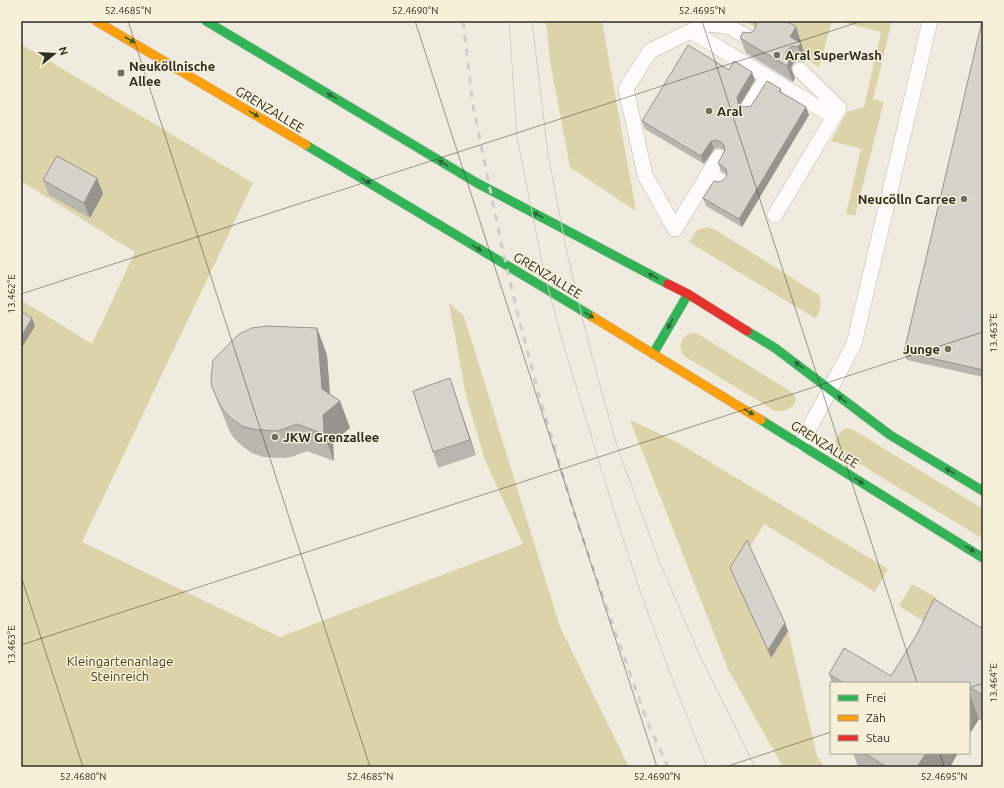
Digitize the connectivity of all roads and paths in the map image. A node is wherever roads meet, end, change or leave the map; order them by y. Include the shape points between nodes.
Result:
1 (96, 21) edge
2 (206, 21) edge
3 (930, 21) edge
4 (691, 31) junction
5 (753, 40) edge
6 (800, 70) dead end
7 (767, 76) junction
8 (749, 106) edge
9 (834, 117) junction
10 (719, 157) edge
11 (775, 215) dead end
12 (688, 294) junction
13 (653, 354) junction
14 (830, 389) junction
15 (801, 444) junction
16 (983, 491) edge
17 (983, 558) edge

1 -> 13 main road, GRENZALLEE
12 -> 2 main road via 477,183
3 - 14 lane via 854,344
4 - 5 lane via 708,24 727,26
4 - 7 lane
4 - 10 lane via 650,51 626,89 645,175 676,229 715,177
6 - 9 lane via 839,108
7 - 8 lane
7 - 9 lane
9 - 11 lane
12 -> 13 main road
14 -> 12 main road via 775,348
13 -> 15 main road, GRENZALLEE
14 - 15 lane
16 -> 14 main road via 890,435
15 -> 17 main road, GRENZALLEE

